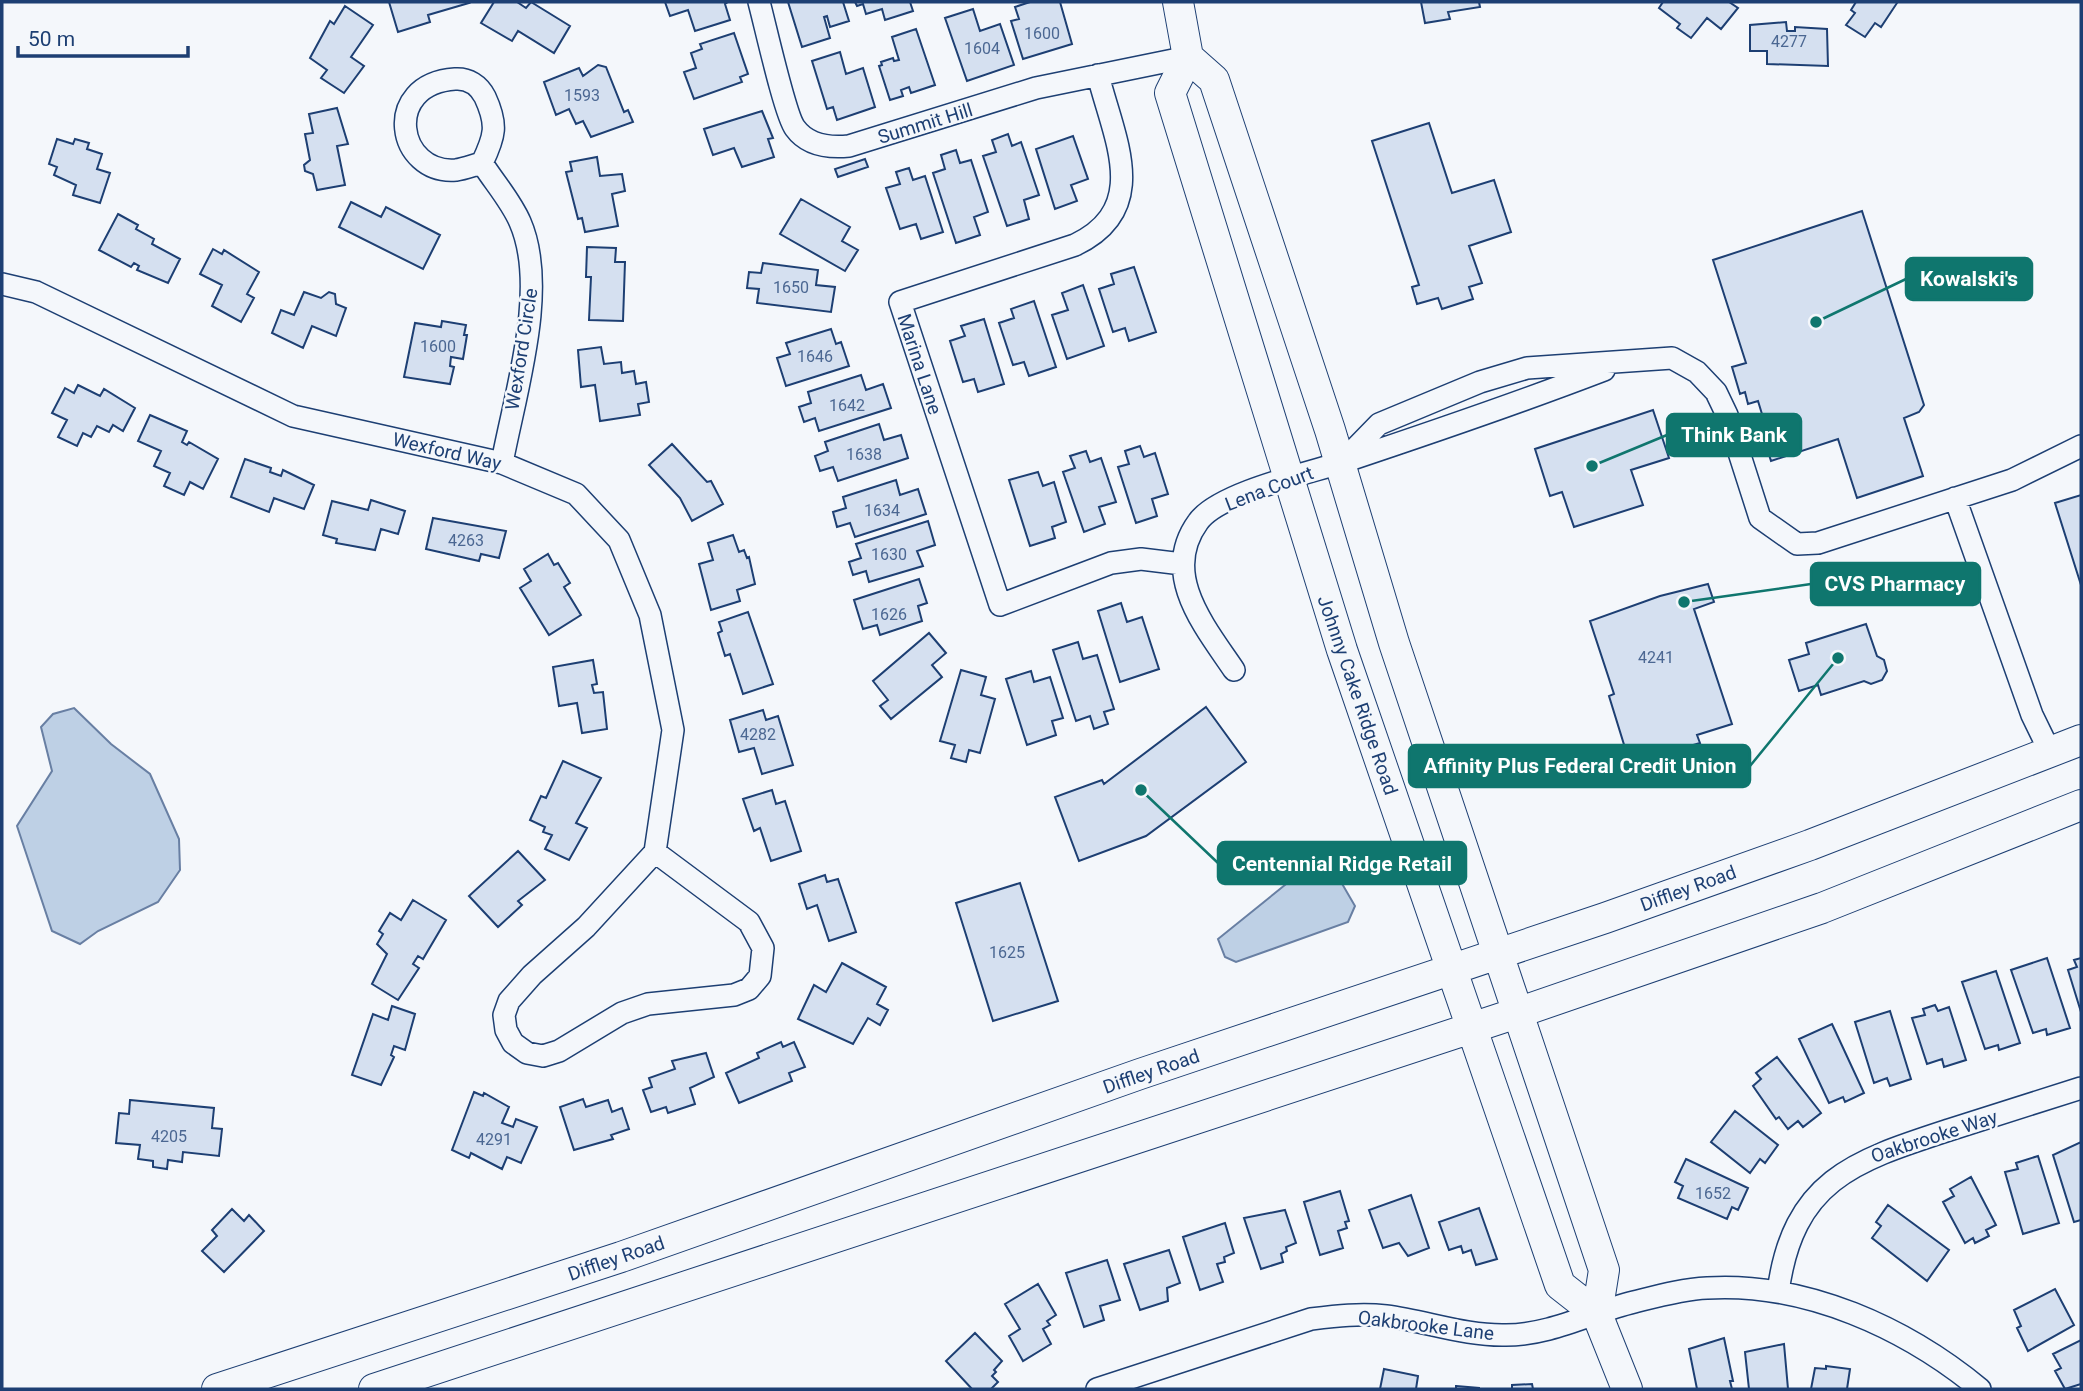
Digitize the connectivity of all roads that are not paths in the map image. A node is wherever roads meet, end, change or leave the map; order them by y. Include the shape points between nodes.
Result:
1 (759, 2) edge
2 (1178, 2) edge
3 (1188, 57) junction
4 (1098, 75) junction
5 (482, 163) junction
6 (2, 284) edge
7 (1622, 363) junction
8 (2081, 446) edge
9 (502, 463) junction
10 (1340, 463) junction
11 (1287, 478) junction
12 (1955, 498) junction
13 (1182, 564) junction
14 (1234, 670) dead end
15 (2081, 740) edge
16 (2050, 752) junction
17 (2081, 805) edge
18 (655, 852) junction
19 (1498, 954) junction
20 (1451, 970) junction
21 (1517, 1013) junction
22 (1471, 1028) junction
23 (2081, 1088) edge
24 (1778, 1292) junction
25 (1597, 1314) junction
26 (217, 1389) edge
27 (374, 1389) edge
28 (1097, 1389) edge
29 (1627, 1389) edge
30 (1980, 1389) edge

1 - 4 street, Summit Hill via 794,127 819,146 849,146 1036,88
2 - 3 main road
3 - 4 street, Summit Hill
3 - 10 main road via 1214,80
3 - 11 main road, Johnny Cake Ridge Road via 1170,93
4 - 13 street, Marina Lane via 1124,178 1122,199 1097,235 900,302 1000,605 1111,563 1141,559
5 - 5 street via 453,170 427,162 408,145 404,124 410,104 424,88 464,78 481,89 492,112 495,136
5 - 9 street, Wexford Circle via 519,220 532,260 531,309
6 - 9 street, Wexford Way via 36,292 293,416
7 - 10 street, Lena Court
7 - 10 street via 1527,368 1480,382 1378,424
7 - 12 street via 1672,358 1697,372 1716,393 1727,415 1760,518 1797,544 1818,542
8 - 12 street via 2012,480
9 - 18 street, Wexford Way via 576,494 619,540 650,615 673,730
10 - 11 street, Lena Court
10 - 19 main road via 1394,643
11 - 13 street, Lena Court via 1221,505 1199,520
11 - 20 main road, Johnny Cake Ridge Road
12 - 16 street via 2032,715
13 - 14 street via 1188,596
15 - 16 main road, Diffley Road
16 - 19 main road, Diffley Road via 1797,849
17 - 21 main road via 1822,908
18 - 18 street via 749,922 763,948 760,976 750,989 734,995 648,1004 622,1013 544,1056 513,1043 504,1015 509,1001 586,928
19 - 20 main road, Diffley Road
19 - 21 main road
20 - 22 main road, Johnny Cake Ridge Road
20 - 26 main road, Diffley Road via 621,1257
21 - 22 main road
21 - 25 main road via 1604,1270
22 - 25 main road, Johnny Cake Ridge Road via 1560,1285
22 - 27 main road
23 - 24 street, Oakbrooke Way via 1885,1151 1845,1171 1802,1214 1785,1250
24 - 25 street, Oakbrooke Lane via 1704,1288
24 - 30 street, Oakbrooke Lane via 1856,1314 1946,1364
25 - 28 street, Oakbrooke Lane via 1536,1332 1508,1335 1383,1316 1311,1319
25 - 29 main road

